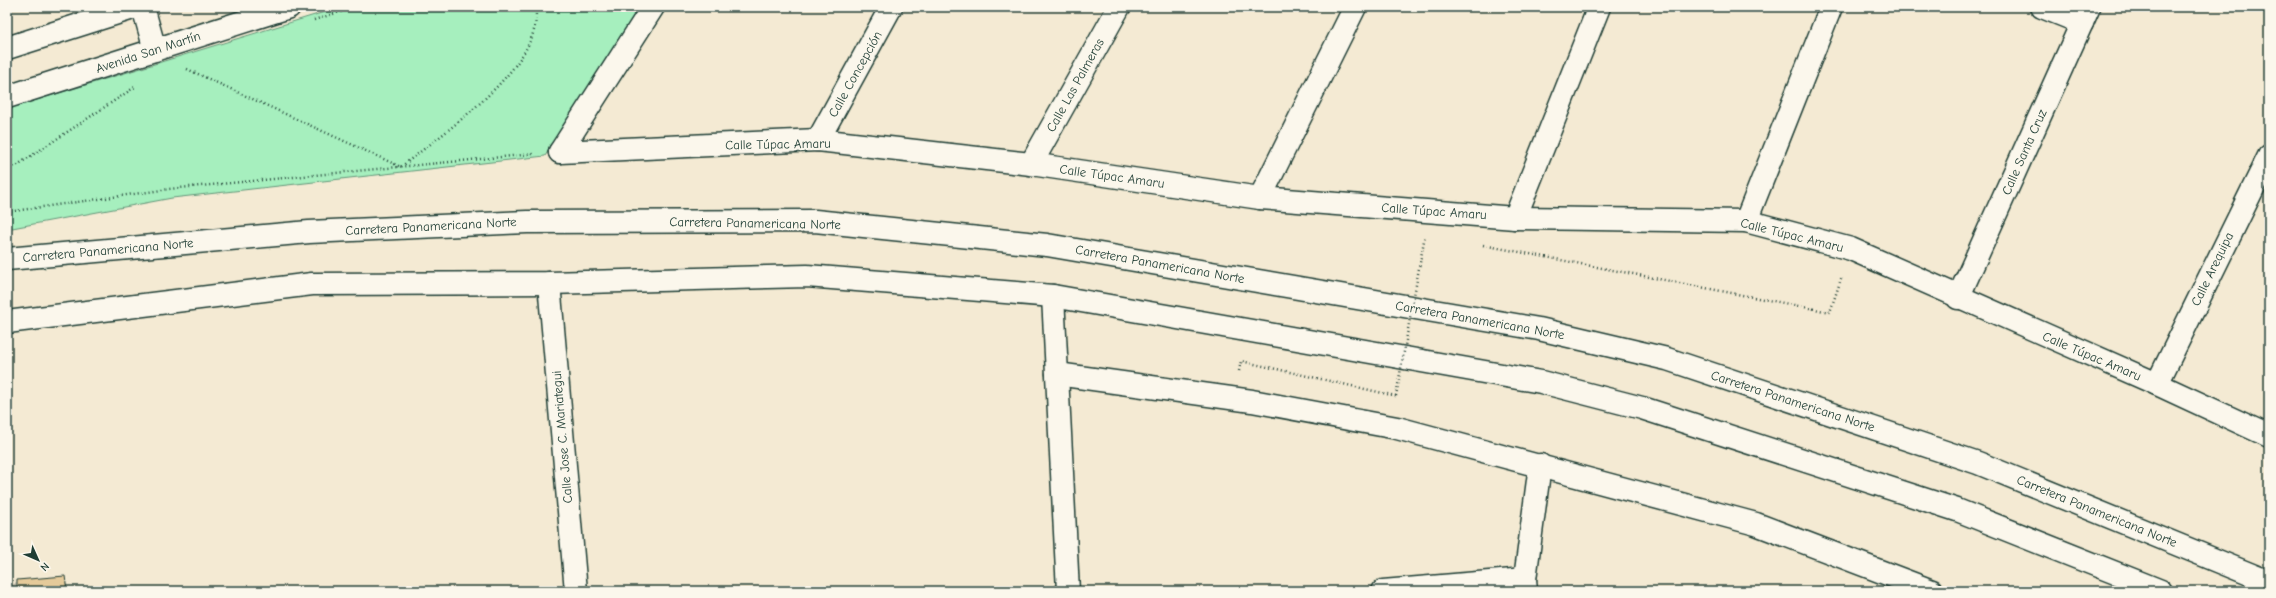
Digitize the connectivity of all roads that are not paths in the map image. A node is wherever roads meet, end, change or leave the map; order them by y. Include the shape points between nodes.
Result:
1 (136, 7) edge
2 (143, 7) edge
3 (289, 7) edge
4 (653, 7) edge
5 (891, 7) edge
6 (1118, 7) edge
7 (1355, 7) edge
8 (1599, 7) edge
9 (1831, 7) edge
10 (2042, 7) edge
11 (2086, 15) edge
12 (7, 48) edge
13 (155, 50) junction
14 (7, 97) edge
15 (818, 140) junction
16 (2269, 156) edge
17 (1031, 164) junction
18 (2264, 177) edge
19 (1260, 198) junction
20 (1515, 218) junction
21 (1746, 221) junction
22 (7, 260) edge
23 (549, 283) junction
24 (1053, 296) junction
25 (1958, 298) junction
26 (7, 322) edge
27 (1057, 374) junction
28 (2157, 384) junction
29 (2269, 436) edge
30 (1540, 466) junction
31 (2269, 582) edge
32 (1525, 585) edge
33 (576, 591) edge
34 (1068, 591) edge
35 (1383, 591) edge
36 (1932, 591) edge
37 (2161, 591) edge

1 - 12 main road
2 - 13 main road
3 - 13 main road, Avenida San Martín
4 - 15 main road, Calle Túpac Amaru via 550,152
5 - 15 main road, Calle Concepción
6 - 17 main road, Calle Las Palmeras
7 - 19 main road
8 - 20 main road
9 - 21 main road
10 - 11 main road
11 - 25 main road, Calle Santa Cruz
13 - 14 main road, Avenida San Martín
15 - 17 main road, Calle Túpac Amaru
16 - 18 main road, Calle Arequipa
17 - 19 main road, Calle Túpac Amaru
18 - 28 main road, Calle Arequipa
19 - 20 main road, Calle Túpac Amaru
20 - 21 main road, Calle Túpac Amaru
21 - 25 main road, Calle Túpac Amaru via 1850,250
22 - 31 main road, Carretera Panamericana Norte via 309,232 527,222 814,221 1047,244 1539,329 1667,359 1978,463
23 - 24 main road via 808,276
23 - 26 main road via 312,284
23 - 33 main road, Calle Jose C. Mariategui
24 - 27 main road
24 - 37 main road via 1541,382 1642,408 1957,510
25 - 28 main road, Calle Túpac Amaru
27 - 30 main road via 1252,401 1398,428
27 - 34 main road
28 - 29 main road, Calle Túpac Amaru
30 - 32 main road
30 - 36 main road via 1756,524
32 - 35 main road

